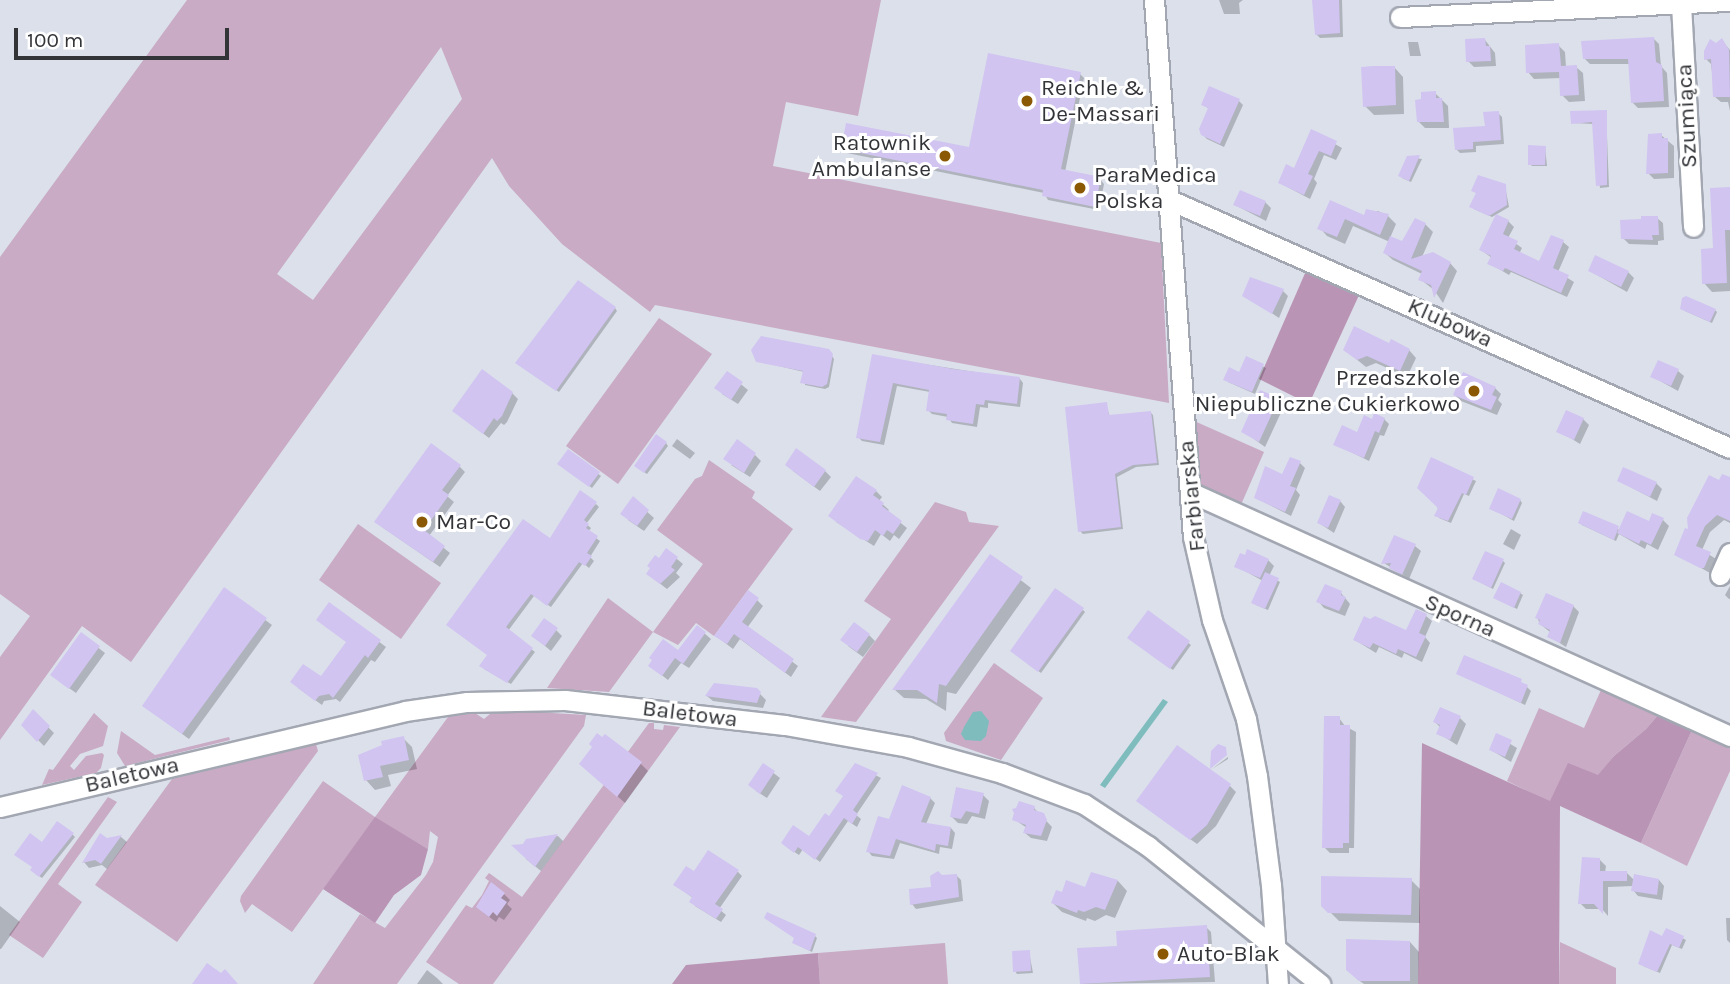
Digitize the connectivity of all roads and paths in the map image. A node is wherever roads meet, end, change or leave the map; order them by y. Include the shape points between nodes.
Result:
1 (1154, 0) edge
2 (1730, 1) edge
3 (1681, 4) junction
4 (1401, 17) dead end
5 (1170, 200) junction
6 (1693, 227) dead end
7 (1730, 448) edge
8 (1192, 493) junction
9 (1730, 554) edge
10 (1720, 575) dead end
11 (1730, 736) edge
12 (0, 807) edge
13 (1275, 950) junction
14 (1278, 984) edge
15 (1320, 984) edge

1 - 5 street, Farbiarska
2 - 3 street
3 - 4 street
3 - 6 street, Szumiąca
5 - 7 street, Klubowa
5 - 8 street, Farbiarska
8 - 11 street, Sporna
8 - 13 street, Farbiarska via 1193,537 1206,596 1246,719 1257,776
9 - 10 street
12 - 13 street, Baletowa via 425,707 517,699 611,704 877,740 1059,793 1119,824
13 - 14 street, Farbiarska
13 - 15 street, Baletowa

